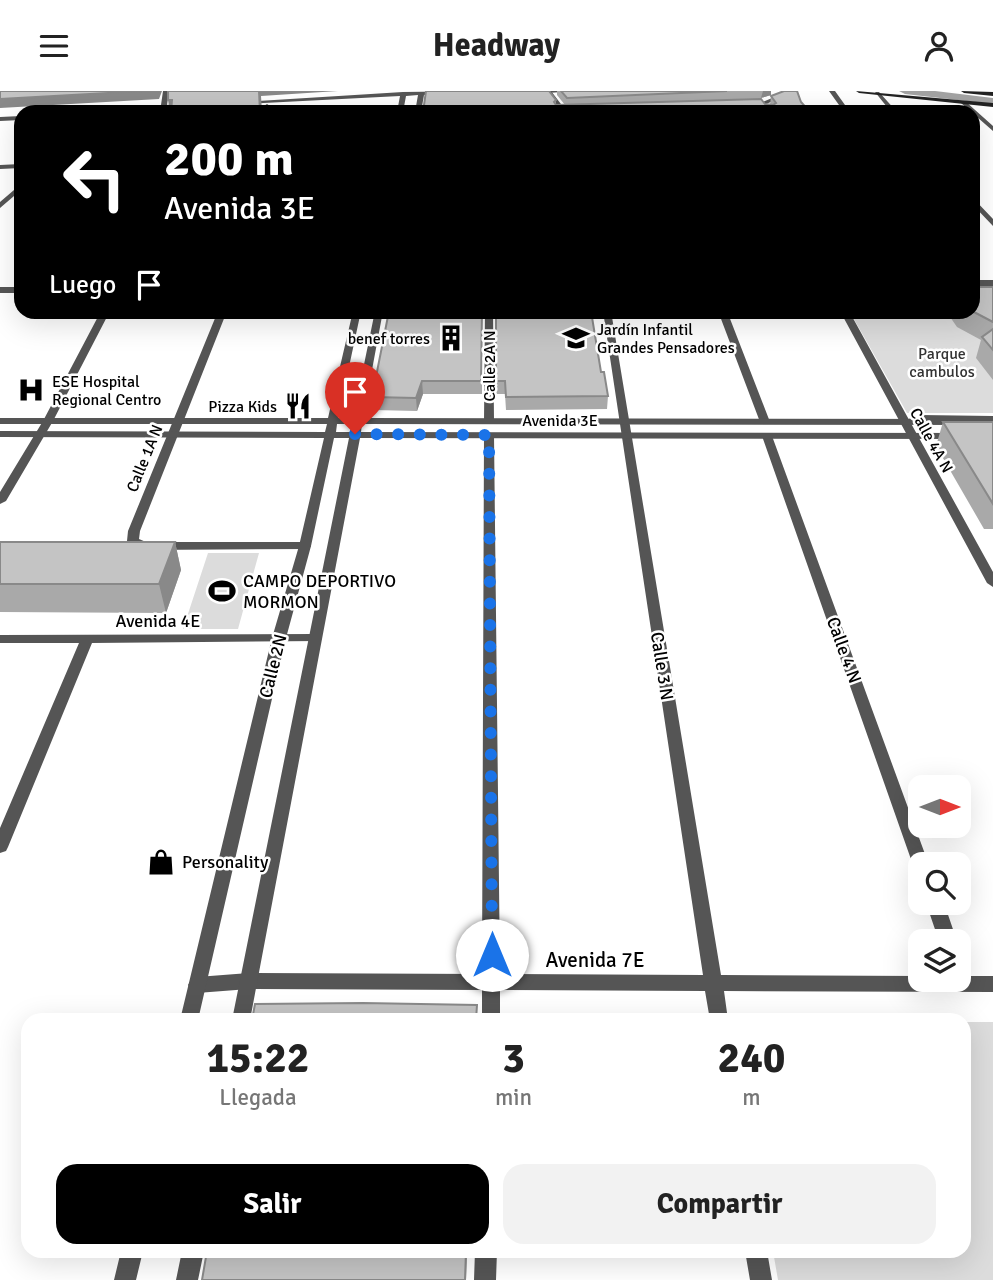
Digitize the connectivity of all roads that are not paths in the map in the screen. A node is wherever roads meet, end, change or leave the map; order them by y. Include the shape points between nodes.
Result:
1 (477, 91) edge
2 (574, 91) edge
3 (794, 91) edge
4 (832, 91) edge
5 (859, 91) edge
6 (964, 91) edge
7 (970, 91) edge
8 (549, 92) edge
9 (877, 93) junction
10 (345, 94) edge
11 (524, 94) edge
12 (993, 94) edge
13 (420, 96) junction
14 (485, 96) edge
15 (403, 97) junction
16 (963, 102) junction
17 (753, 103) edge
18 (763, 103) joint
19 (241, 105) edge
20 (312, 105) edge
21 (401, 105) edge
22 (419, 105) edge
23 (843, 105) edge
24 (888, 105) edge
25 (966, 105) edge
26 (993, 105) edge
27 (14, 192) edge
28 (0, 206) edge
29 (980, 209) edge
30 (993, 223) edge
31 (102, 319) edge
32 (220, 319) edge
33 (355, 319) edge
34 (377, 319) edge
35 (489, 319) edge
36 (608, 319) edge
37 (725, 319) edge
38 (848, 319) edge
39 (0, 421) edge
40 (48, 421) junction
41 (178, 421) junction
42 (993, 421) edge
43 (624, 422) junction
44 (765, 422) junction
45 (904, 422) junction
46 (331, 428) junction
47 (356, 428) junction
48 (489, 428) junction
49 (0, 435) edge
50 (40, 435) junction
51 (172, 435) junction
52 (626, 436) junction
53 (767, 436) junction
54 (911, 436) junction
55 (993, 436) edge
56 (0, 501) edge
57 (305, 546) junction
58 (993, 583) edge
59 (279, 638) junction
60 (315, 638) junction
61 (0, 639) edge
62 (87, 639) junction
63 (0, 847) edge
64 (916, 852) edge
65 (908, 978) edge
66 (971, 979) edge
67 (249, 981) junction
68 (492, 982) junction
69 (712, 983) junction
70 (993, 984) edge
71 (197, 985) junction
72 (191, 1013) edge
73 (242, 1013) edge
74 (491, 1013) edge
75 (718, 1013) edge
76 (130, 1258) edge
77 (192, 1258) edge
78 (486, 1258) edge
79 (757, 1258) edge
80 (125, 1280) edge
81 (187, 1280) edge
82 (485, 1280) edge
83 (761, 1280) edge

1 - 13 street
2 - 8 street
3 - 18 street
4 - 23 street
5 - 9 main road
6 - 7 main road
7 - 12 main road
8 - 11 street
9 - 16 main road
9 - 24 street
10 - 15 street
10 - 19 street
13 - 14 street
13 - 15 street
13 - 22 street
15 - 20 street
15 - 21 street
16 - 25 street
16 - 26 main road
17 - 18 street
27 - 28 street
29 - 30 street
31 - 40 street
32 - 41 street, Calle 1A N
33 - 46 street, Calle 2N
34 - 47 street, Calle 2N
35 - 48 street, Calle 2A N
36 - 43 street, Calle 3 N
37 - 44 street
38 - 45 street, Calle 4A N
39 - 40 street, Avenida 3E
40 - 41 street, Avenida 3E
40 - 50 street
41 - 46 street, Avenida 3E
41 - 51 street, Calle 1A N
42 - 45 street, Avenida 3E
43 - 44 street, Avenida 3E
43 - 48 street, Avenida 3E
43 - 52 street, Calle 3 N
44 - 45 street, Avenida 3E
45 - 54 street, Calle 4A N
46 - 47 street, Avenida 3E
46 - 51 street, Avenida 3E
46 - 57 street, Calle 2N
47 - 48 street, Avenida 3E
47 - 60 street, Calle 2N
48 - 52 street, Avenida 3E
48 - 68 street, Calle 2A N
49 - 50 street, Avenida 3E
50 - 51 street, Avenida 3E
50 - 56 street
51 - 57 street, Calle 1A N via 133,541 144,546
52 - 53 street, Avenida 3E
52 - 69 street, Calle 3 N
53 - 54 street, Avenida 3E
53 - 64 street, Calle 4 N
54 - 55 street, Avenida 3E
54 - 58 street, Calle 4A N
57 - 59 street, Calle 2N
59 - 60 street, Avenida 4E
59 - 62 street, Avenida 4E
59 - 71 street, Calle 2N
60 - 67 street, Calle 2N
61 - 62 street, Avenida 4E
62 - 63 street
65 - 69 street, Avenida 7E
66 - 70 street, Avenida 7E
67 - 68 street, Avenida 7E
67 - 71 street, Avenida 7E
67 - 73 street, Calle 2N
68 - 69 street, Avenida 7E
68 - 74 street, Calle 2A N
69 - 75 street, Calle 3 N
71 - 72 street, Calle 2N
76 - 80 street
77 - 81 street
78 - 82 street
79 - 83 street

